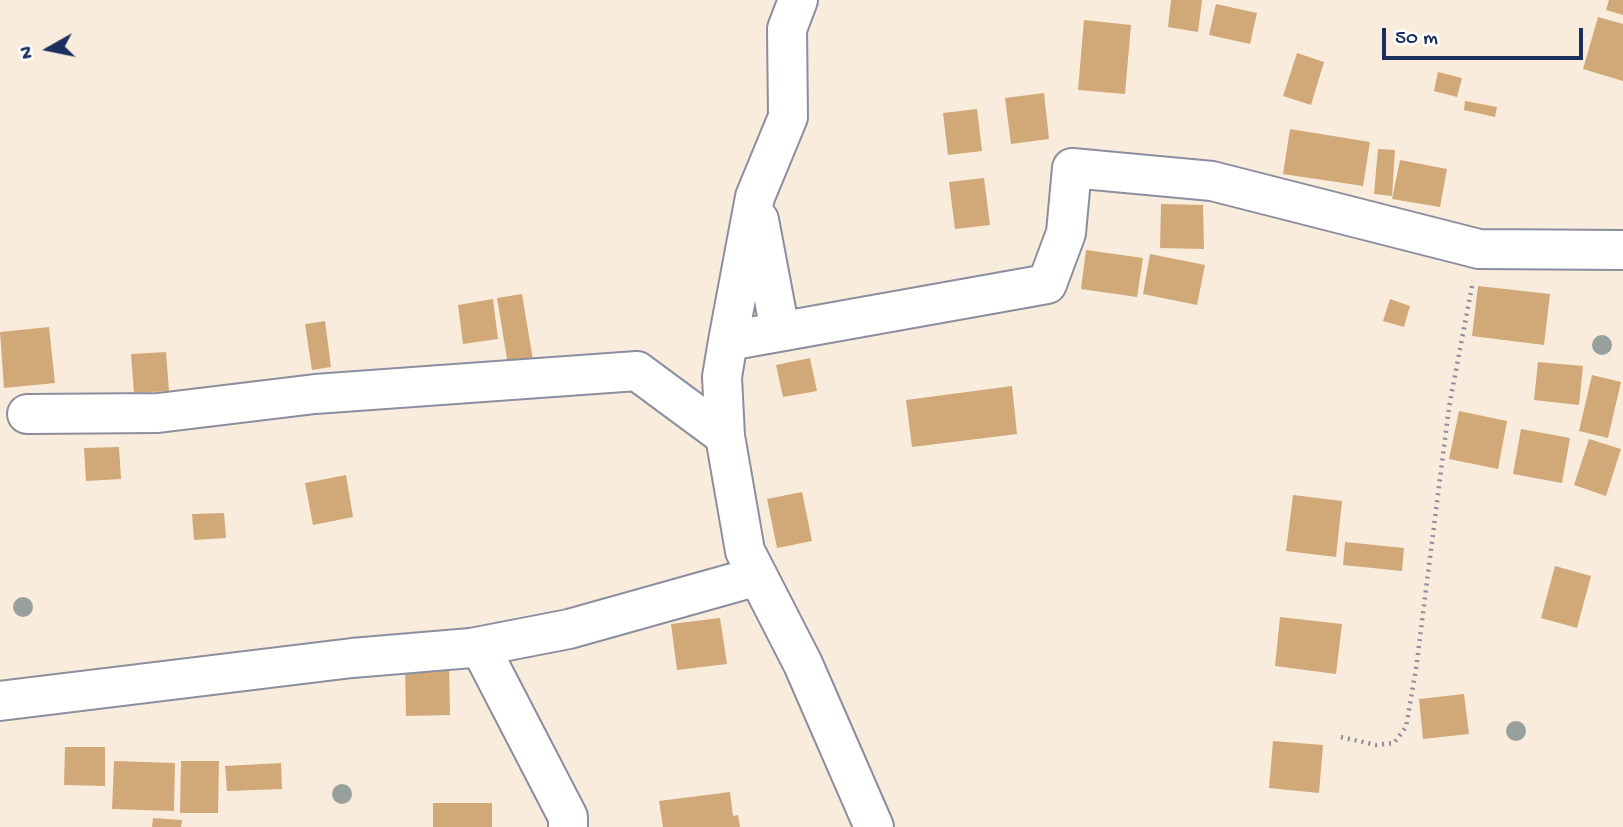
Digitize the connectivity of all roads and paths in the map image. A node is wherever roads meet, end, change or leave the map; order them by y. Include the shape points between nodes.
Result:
1 (798, 0) edge
2 (755, 197) junction
3 (1479, 249) junction
4 (1623, 250) edge
5 (780, 331) junction
6 (728, 341) junction
7 (27, 414) dead end
8 (725, 436) junction
9 (758, 576) junction
10 (480, 647) junction
11 (0, 701) edge
12 (1341, 737) dead end
13 (568, 827) edge
14 (874, 827) edge

1 - 2 street via 788,29 788,117
2 - 5 street
2 - 6 street
3 - 4 street
3 - 5 street via 1212,181 1072,168 1066,233 1048,284
3 - 12 path via 1449,407 1406,727 1394,743 1376,745
5 - 6 street
6 - 8 street via 722,377
7 - 8 street via 158,413 315,394 637,371
8 - 9 street via 745,551
9 - 10 street via 569,629
9 - 14 street via 803,664
10 - 11 street
10 - 13 street via 568,817

